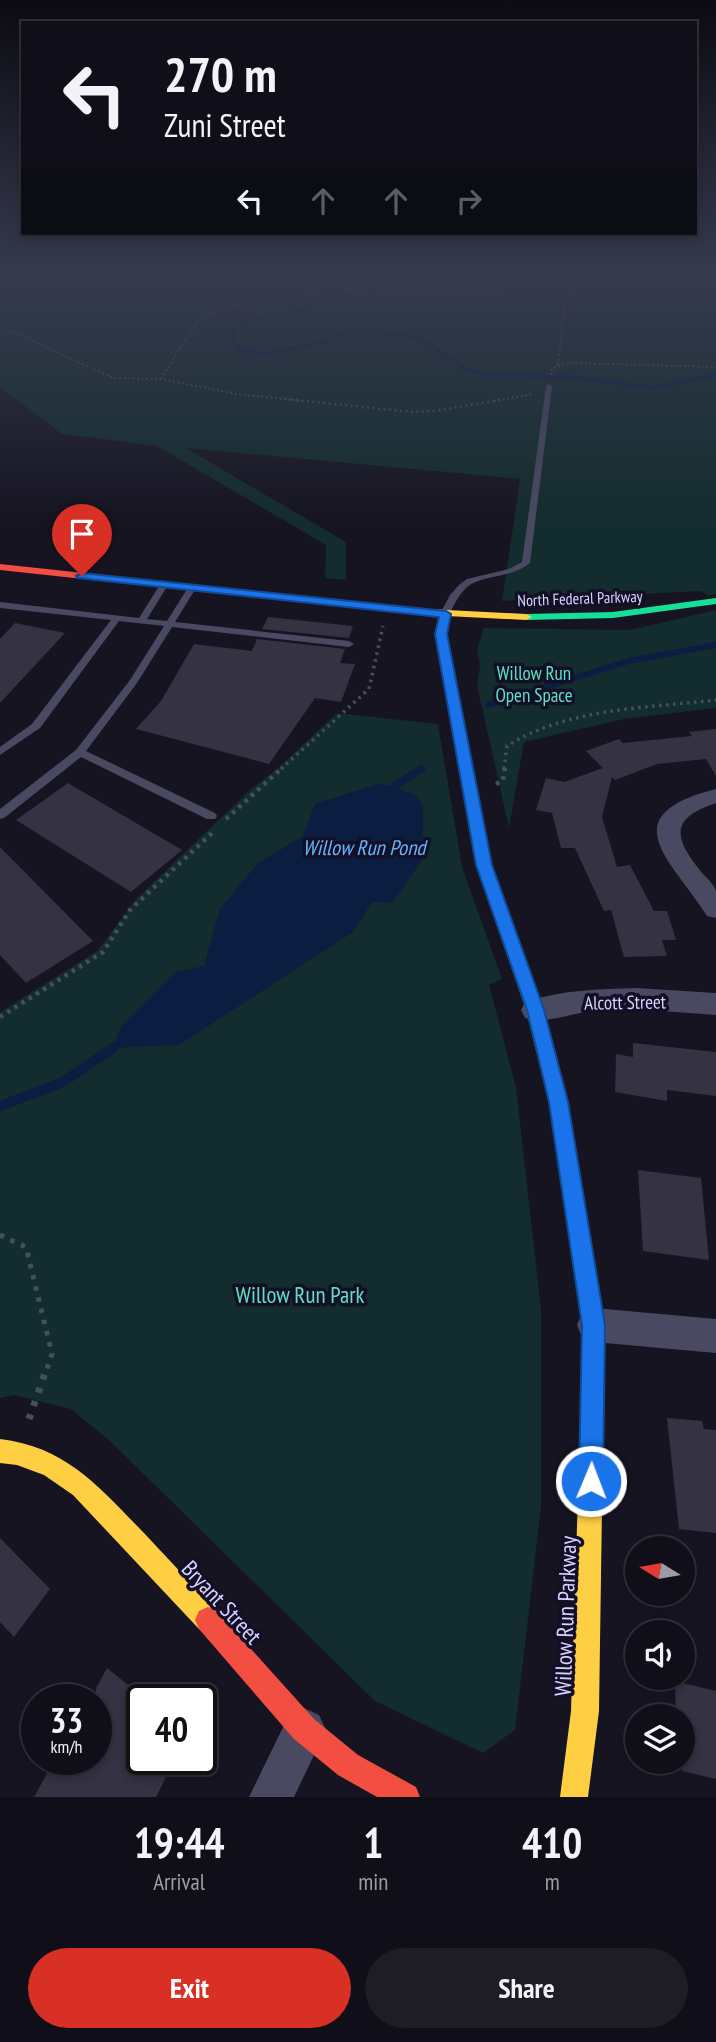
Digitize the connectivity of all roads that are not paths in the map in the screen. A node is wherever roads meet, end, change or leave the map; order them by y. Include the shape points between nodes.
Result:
1 (549, 386) road end
2 (0, 567) edge
3 (164, 586) junction
4 (192, 588) junction
5 (716, 601) edge
6 (0, 605) edge
7 (446, 614) junction
8 (117, 618) junction
9 (141, 621) junction
10 (170, 624) junction
11 (349, 644) dead end
12 (0, 752) edge
13 (80, 752) junction
14 (716, 796) edge
15 (0, 815) edge
16 (211, 816) dead end
17 (716, 909) edge
18 (716, 1004) edge
19 (535, 1010) junction
20 (593, 1325) junction
21 (716, 1336) edge
22 (0, 1451) edge
23 (304, 1729) junction
24 (271, 1797) edge
25 (406, 1797) edge
26 (574, 1797) edge

1 - 7 lane via 526,563 513,571 467,581 455,592
2 - 3 street, North Federal Parkway
3 - 4 street, North Federal Parkway
3 - 9 lane
4 - 7 street, North Federal Parkway
4 - 10 lane
5 - 7 street, North Federal Parkway via 604,617 527,620
6 - 8 lane
7 - 19 street, Willow Run Parkway via 441,634 484,865
8 - 9 lane
8 - 12 lane via 36,726
9 - 10 lane
10 - 11 lane
10 - 13 lane
13 - 15 lane
13 - 16 lane
14 - 17 street via 686,806 673,816 669,830 670,845
18 - 19 street, Alcott Street via 604,1000
19 - 20 street, Willow Run Parkway via 558,1102
20 - 21 street
20 - 26 street, Willow Run Parkway via 585,1711
22 - 23 street, Bryant Street via 51,1465 82,1486
23 - 24 street
23 - 25 street, Bryant Street via 348,1765

